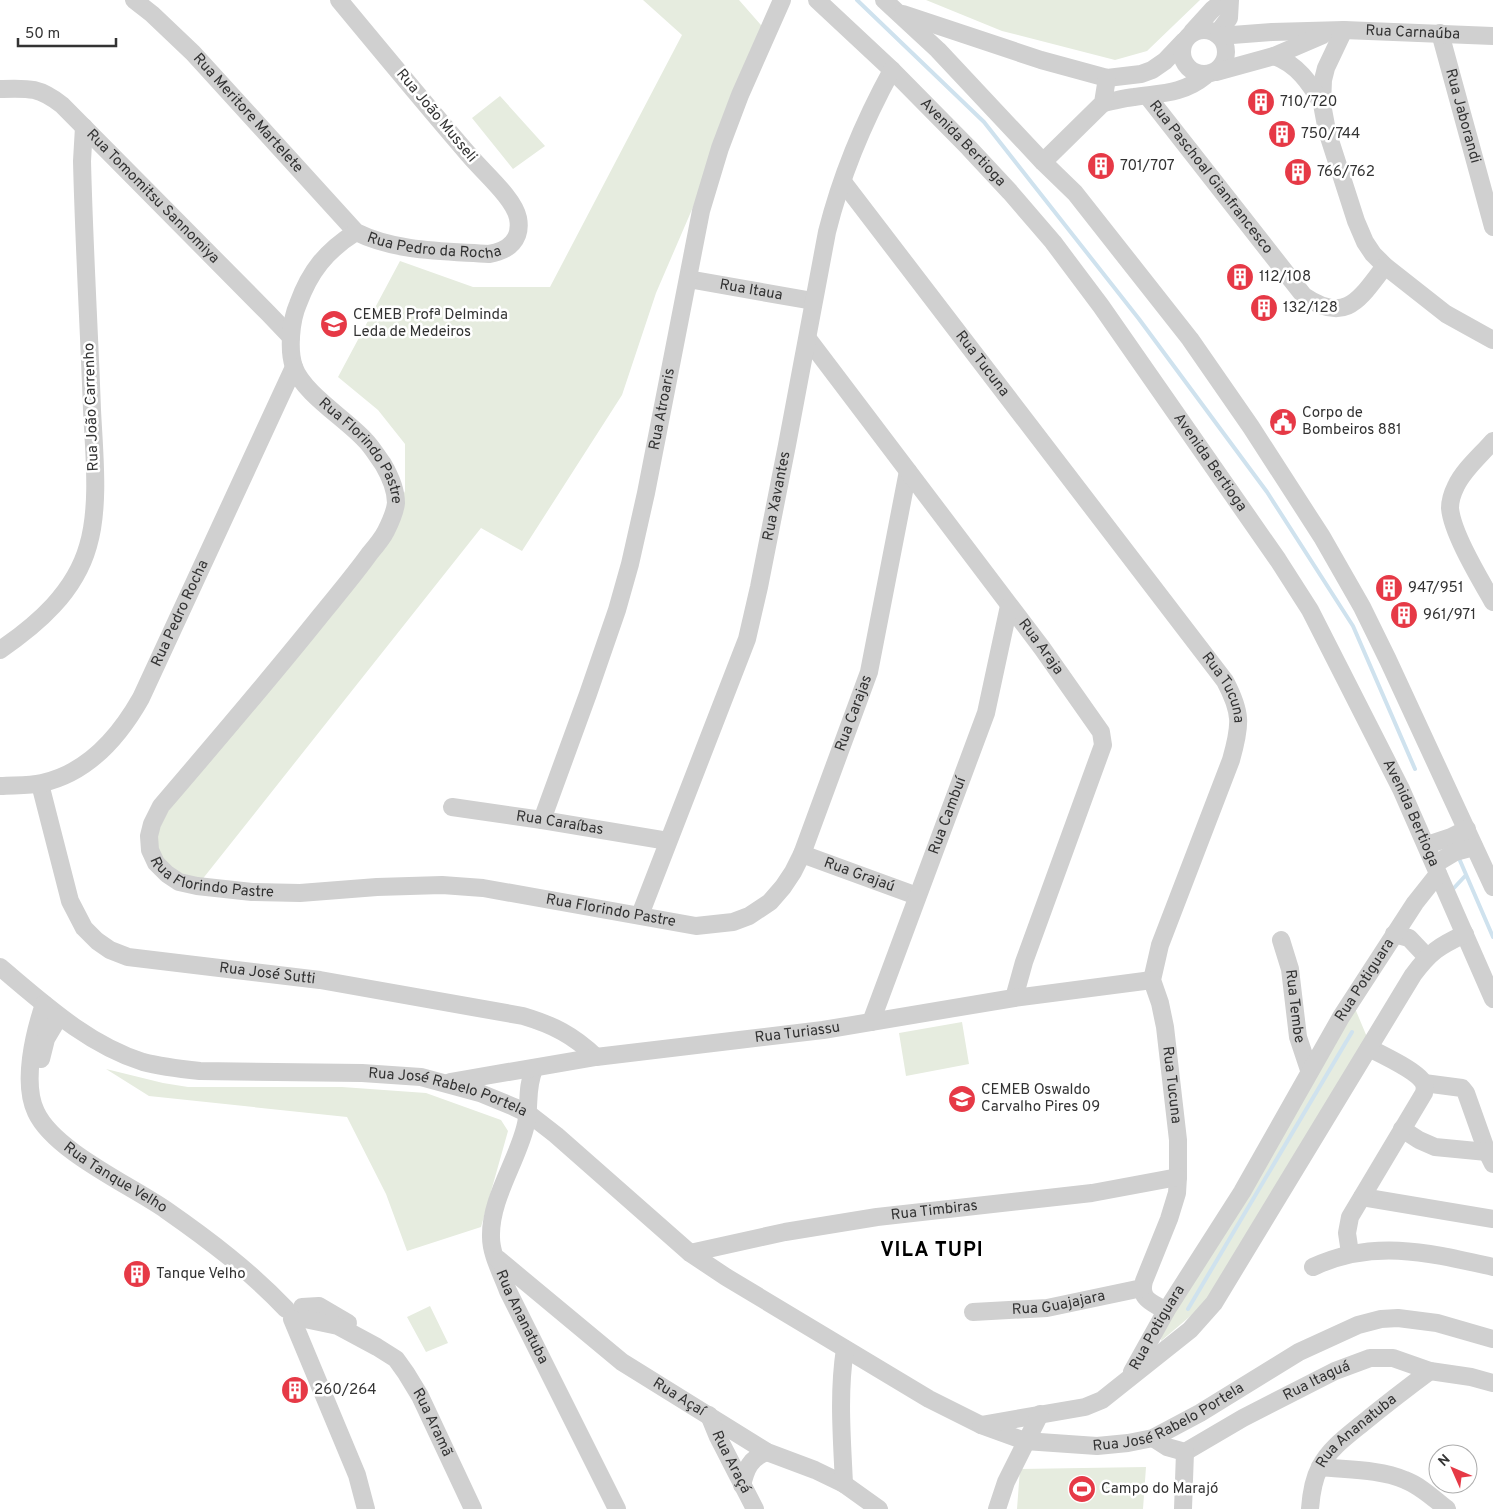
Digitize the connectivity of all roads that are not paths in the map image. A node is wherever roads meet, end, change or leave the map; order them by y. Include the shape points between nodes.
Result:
1 (134, 0) edge
2 (340, 0) edge
3 (782, 0) edge
4 (817, 0) edge
5 (884, 0) edge
6 (1224, 0) edge
7 (1230, 0) edge
8 (898, 13) junction
9 (1339, 30) junction
10 (1440, 33) junction
11 (1218, 35) junction
12 (1493, 36) edge
13 (1188, 37) junction
14 (1274, 56) junction
15 (892, 70) junction
16 (1210, 74) junction
17 (1107, 78) junction
18 (0, 89) edge
19 (1148, 96) junction
20 (1103, 104) junction
21 (1322, 104) junction
22 (84, 127) junction
23 (1043, 162) junction
24 (1485, 166) edge
25 (843, 182) junction
26 (1493, 227) edge
27 (356, 232) junction
28 (517, 237) joint
29 (1385, 266) junction
30 (688, 278) junction
31 (813, 301) junction
32 (290, 337) junction
33 (808, 339) junction
34 (1493, 340) edge
35 (294, 367) junction
36 (1493, 441) edge
37 (908, 471) junction
38 (1493, 602) edge
39 (1009, 606) junction
40 (0, 650) edge
41 (40, 784) junction
42 (0, 786) edge
43 (452, 807) dead end
44 (542, 820) junction
45 (1467, 829) junction
46 (668, 841) junction
47 (1427, 845) junction
48 (1474, 846) junction
49 (802, 854) junction
50 (1436, 869) junction
51 (1493, 887) edge
52 (917, 896) junction
53 (640, 915) junction
54 (733, 922) joint
55 (1394, 934) junction
56 (1465, 934) junction
57 (1281, 940) dead end
58 (1427, 957) junction
59 (0, 967) edge
60 (1152, 980) junction
61 (1014, 998) junction
62 (1493, 999) edge
63 (44, 1004) junction
64 (59, 1017) junction
65 (871, 1022) junction
66 (1369, 1048) junction
67 (596, 1057) junction
68 (534, 1069) junction
69 (1309, 1070) junction
70 (444, 1082) junction
71 (1424, 1083) junction
72 (529, 1114) junction
73 (1402, 1129) junction
74 (1490, 1158) edge
75 (1178, 1177) junction
76 (1362, 1197) junction
77 (1493, 1219) edge
78 (690, 1252) junction
79 (1350, 1253) junction
80 (495, 1257) junction
81 (1313, 1267) dead end
82 (1493, 1267) edge
83 (1142, 1288) junction
84 (295, 1311) junction
85 (1166, 1311) junction
86 (973, 1312) dead end
87 (1493, 1339) edge
88 (845, 1349) junction
89 (1430, 1371) junction
90 (1128, 1379) junction
91 (1493, 1383) edge
92 (1040, 1414) junction
93 (709, 1415) junction
94 (981, 1425) junction
95 (1153, 1438) junction
96 (1025, 1441) junction
97 (767, 1452) junction
98 (1185, 1452) junction
99 (1320, 1467) junction
100 (844, 1484) junction
101 (742, 1485) junction
102 (1433, 1503) edge
103 (366, 1509) edge
104 (472, 1509) edge
105 (618, 1509) edge
106 (754, 1509) edge
107 (879, 1509) edge
108 (997, 1509) edge
109 (1183, 1509) edge
110 (1310, 1509) edge
111 (1447, 1509) edge

1 - 27 street, Rua Meritore Martelete via 193,53
2 - 28 street, Rua João Musseli via 509,199 518,218
3 - 30 street, Rua Atroaris via 720,148 701,211
4 - 15 street, Avenida Bertioga
5 - 8 street
6 - 13 street
7 - 11 street via 1229,18
8 - 17 street
8 - 23 street via 938,50
9 - 10 street, Rua Carnaúba
9 - 11 street, Rua Carnaúba
9 - 14 street
9 - 21 street via 1323,80
10 - 12 street, Rua Carnaúba
10 - 24 street, Rua Jaborandi
11 - 13 street via 1203,30
11 - 16 street via 1226,53 1221,67
13 - 16 street via 1181,49 1184,64 1190,70
13 - 17 street via 1152,70
14 - 16 street
14 - 21 street via 1297,70
15 - 25 street, Rua Xavantes via 861,132
15 - 47 street, Avenida Bertioga via 1053,242 1272,552 1319,627
16 - 19 street via 1194,85
17 - 20 street
18 - 22 street, Rua Tomomitsu Sannomiya via 38,90 48,94
19 - 20 street
19 - 29 street, Rua Paschoal Gianfrancesco via 1304,296 1325,307 1347,307 1359,300
20 - 23 street
21 - 29 street via 1327,131 1356,221 1365,242
22 - 32 street, Rua Tomomitsu Sannomiya
22 - 40 street, Rua João Carrenho via 82,160 95,514 88,546 63,596 21,636
23 - 45 street via 1084,204 1190,339 1286,480 1362,607
24 - 26 street, Rua Jaborandi
25 - 31 street, Rua Xavantes via 833,208
25 - 60 street, Rua Tucuna via 1224,681 1234,700 1239,717 1231,760 1160,945
27 - 28 street, Rua Pedro da Rocha via 397,246 489,254 507,248
27 - 32 street, Rua Pedro da Rocha via 338,243 311,275 294,314
29 - 34 street via 1446,314
30 - 31 street, Rua Itaua
30 - 44 street, Rua Atroaris via 630,564
31 - 33 street, Rua Xavantes
32 - 35 street, Rua Pedro da Rocha
33 - 37 street, Rua Araja
33 - 46 street, Rua Xavantes via 747,638
35 - 41 street, Rua Pedro Rocha via 127,723 91,760 58,779
35 - 53 street, Rua Florindo Pastre via 304,383 365,439 390,475 396,504 386,532 362,564 161,806 149,836 150,850 156,863 179,882 252,892 300,894 442,885 483,888
36 - 38 street via 1456,486 1450,509 1467,555
37 - 39 street, Rua Araja
37 - 49 street, Rua Carajas via 869,672
39 - 52 street, Rua Cambuí via 986,713
39 - 61 street, Rua Araja via 1097,725 1103,746 1024,962
41 - 42 street, Rua Pedro Rocha
41 - 67 street, Rua José Sutti via 70,901 84,928 110,950 128,957 320,980 523,1016 568,1034
43 - 44 street, Rua Caraíbas
44 - 46 street, Rua Caraíbas
45 - 47 street
45 - 48 street
46 - 53 street, Rua Xavantes
47 - 50 street, Avenida Bertioga
48 - 50 street via 1447,855
48 - 51 street
49 - 52 street, Rua Grajaú
49 - 54 street, Rua Carajas via 788,880 770,902
50 - 55 street, Rua Potiguara
50 - 56 street, Avenida Bertioga
52 - 65 street, Rua Cambuí
53 - 54 street, Rua Florindo Pastre via 696,926
55 - 58 street via 1409,938
55 - 69 street, Rua Potiguara
56 - 58 street, Rua Potiguara via 1446,942
56 - 62 street, Avenida Bertioga
57 - 69 street, Rua Tembe via 1290,968 1298,1037
58 - 66 street, Rua Potiguara
59 - 63 street, Rua José Rabelo Portela
60 - 61 street, Rua Turiassu
60 - 75 street, Rua Tucuna via 1165,1027 1178,1140
61 - 65 street, Rua Turiassu
63 - 64 street, Rua José Rabelo Portela
63 - 84 street, Rua Tanque Velho via 30,1070 35,1112 45,1126 71,1150 164,1208 211,1242
64 - 70 street, Rua José Rabelo Portela via 110,1048 144,1062 174,1068 394,1074
64 - 84 street, Rua Tanque Velho via 46,1039 41,1064 42,1092 51,1120 76,1142 217,1233 282,1288
65 - 67 street, Rua Turiassu
66 - 71 street
66 - 90 street, Rua Potiguara via 1214,1303 1190,1330
67 - 68 street, Rua Turiassu
68 - 70 street, Rua Turiassu
68 - 72 street, Rua Ananatuba via 528,1086
69 - 85 street, Rua Potiguara via 1242,1192
70 - 72 street, Rua José Rabelo Portela via 497,1099
71 - 73 street via 1424,1093
71 - 74 street via 1462,1088
72 - 78 street, Rua José Rabelo Portela
72 - 80 street, Rua Ananatuba via 493,1221 491,1237
73 - 74 street via 1435,1147
73 - 76 street
75 - 78 street, Rua Timbiras via 1092,1193 847,1222
75 - 83 street, Rua Tucuna via 1169,1219
76 - 77 street
76 - 79 street via 1348,1224
78 - 88 street, Rua José Rabelo Portela via 726,1278
79 - 81 street
79 - 82 street via 1421,1252
80 - 93 street, Rua Açaí via 622,1362
80 - 105 street, Rua Ananatuba via 508,1291
83 - 85 street via 1146,1299
83 - 86 street, Rua Guajajara via 1048,1308
84 - 103 street, Rua Tanque Velho via 357,1475
84 - 104 street, Rua Aramã via 314,1305 325,1309 396,1360 420,1396
85 - 90 street, Rua Potiguara
87 - 95 street, Rua José Rabelo Portela via 1415,1319 1381,1319 1358,1325 1299,1352
88 - 94 street, Rua José Rabelo Portela via 929,1399
88 - 100 street via 840,1410
89 - 91 street, Rua Itaguá
89 - 98 street, Rua Itaguá via 1393,1358 1354,1362 1243,1418
89 - 99 street, Rua Ananatuba via 1341,1441
90 - 92 street via 1102,1400 1085,1407
92 - 94 street
92 - 96 street
93 - 97 street, Rua Açaí
93 - 101 street, Rua Araçá
94 - 96 street, Rua José Rabelo Portela
95 - 96 street, Rua José Rabelo Portela via 1097,1446
95 - 98 street via 1167,1447
96 - 108 street
97 - 100 street, Rua Açaí
97 - 101 street via 749,1464
98 - 109 street
99 - 102 street via 1387,1474 1405,1480
99 - 110 street, Rua Ananatuba via 1314,1481
100 - 107 street, Rua Açaí
101 - 106 street, Rua Araçá
102 - 111 street

